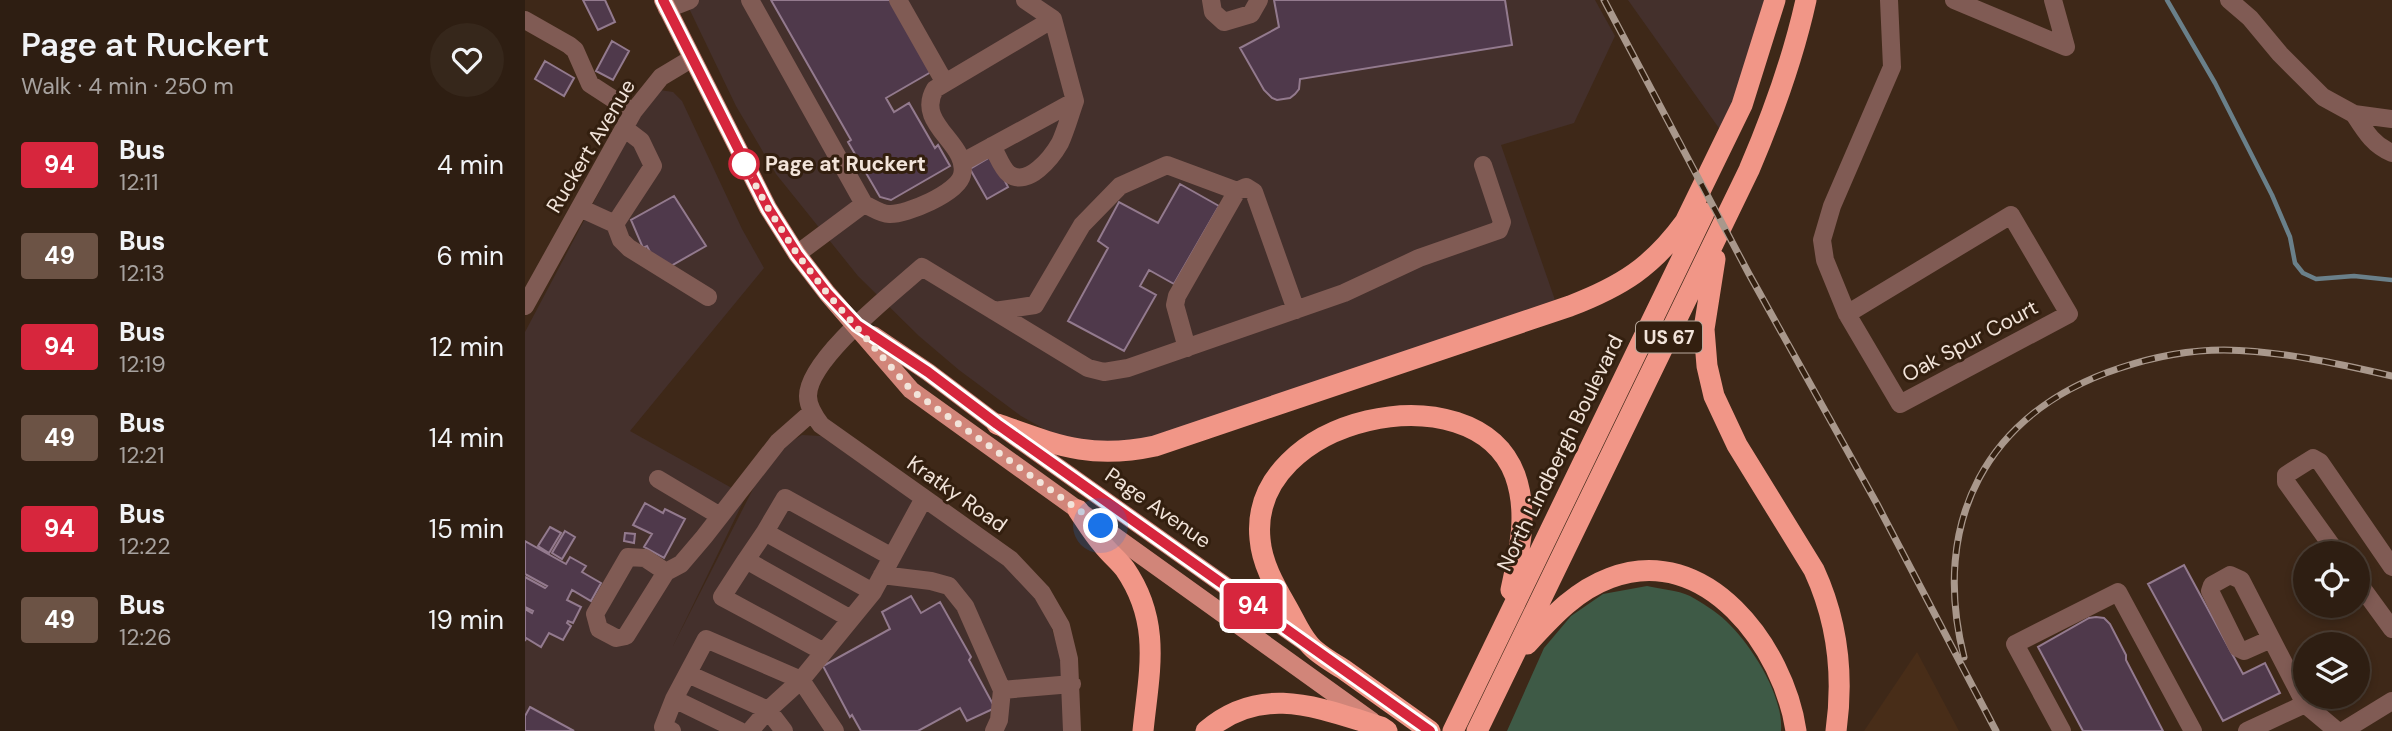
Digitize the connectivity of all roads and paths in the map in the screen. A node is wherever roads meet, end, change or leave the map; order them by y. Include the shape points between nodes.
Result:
1 (690, 0) edge
2 (750, 0) edge
3 (898, 0) edge
4 (1025, 0) edge
5 (1211, 0) edge
6 (1259, 0) edge
7 (1775, 0) edge
8 (1787, 0) edge
9 (1806, 0) edge
10 (1889, 0) edge
11 (1954, 0) edge
12 (2053, 0) edge
13 (2229, 0) edge
14 (665, 5) edge
15 (1053, 19) junction
16 (525, 20) edge
17 (691, 59) junction
18 (945, 83) junction
19 (1075, 101) junction
20 (633, 112) junction
21 (2354, 114) junction
22 (2392, 119) edge
23 (624, 128) junction
24 (992, 146) junction
25 (2392, 153) edge
26 (963, 162) junction
27 (1483, 165) dead end
28 (1237, 191) junction
29 (864, 204) junction
30 (580, 208) junction
31 (615, 224) junction
32 (1719, 235) junction
33 (797, 254) junction
34 (530, 284) edge
35 (708, 297) dead end
36 (525, 306) edge
37 (1296, 310) junction
38 (994, 311) junction
39 (1847, 314) junction
40 (857, 325) junction
41 (1187, 348) junction
42 (812, 412) junction
43 (997, 424) junction
44 (658, 479) dead end
45 (924, 498) junction
46 (1078, 510) junction
47 (720, 516) junction
48 (765, 532) junction
49 (2328, 541) edge
50 (892, 557) junction
51 (746, 560) junction
52 (2392, 567) edge
53 (666, 572) junction
54 (882, 575) junction
55 (873, 592) junction
56 (2370, 599) edge
57 (851, 619) junction
58 (1505, 623) junction
59 (2392, 629) edge
60 (2271, 639) dead end
61 (1309, 645) junction
62 (824, 652) junction
63 (1510, 664) junction
64 (688, 674) junction
65 (801, 680) junction
66 (2293, 681) edge
67 (1072, 684) junction
68 (1002, 691) junction
69 (674, 699) junction
70 (2392, 701) edge
71 (2294, 709) edge
72 (2311, 709) edge
73 (768, 710) junction
74 (2362, 726) edge
75 (1384, 729) edge
76 (672, 731) edge
77 (740, 731) edge
78 (750, 731) edge
79 (784, 731) edge
80 (835, 731) edge
81 (994, 731) edge
82 (1072, 731) edge
83 (1143, 731) edge
84 (1206, 731) edge
85 (1430, 731) edge
86 (1453, 731) edge
87 (1477, 731) edge
88 (1796, 731) edge
89 (1836, 731) edge
90 (2062, 731) edge
91 (2193, 731) edge
92 (2246, 731) edge
93 (2337, 731) edge
94 (2343, 731) edge

1 - 14 street
2 - 29 street
3 - 18 street
4 - 15 street
5 - 6 street via 1213,12 1224,22 1251,14
7 - 43 highway via 1742,105 1685,222 1630,279 1612,289 1155,446 1085,451
8 - 58 highway, North Lindbergh Boulevard / US 67 via 1764,79 1735,149
9 - 32 highway, US 67 via 1771,119
10 - 39 street via 1892,67 1822,240 1825,260
11 - 12 street via 2066,47
13 - 21 street via 2323,97
14 - 17 main road, Page Avenue
15 - 18 street
15 - 19 street
16 - 20 street via 575,50 590,84
17 - 20 street, Ruckert Avenue via 661,77
17 - 33 main road, Page Avenue via 768,208
18 - 26 street via 929,99 929,110
19 - 24 street
19 - 24 street via 1060,142 1047,162 1029,176 1008,174
20 - 23 street, Ruckert Avenue
21 - 22 street
21 - 25 street via 2371,140
23 - 30 street, Ruckert Avenue
23 - 31 street via 641,141 653,166
24 - 26 street
26 - 29 street via 955,188 909,211 887,215
27 - 37 street via 1502,222 1499,230
28 - 37 street via 1246,187 1254,192
28 - 38 street via 1167,165 1119,186 1082,225 1035,305
28 - 41 street via 1177,296 1175,305
29 - 33 street
30 - 31 street
30 - 34 street, Ruckert Avenue
31 - 35 street via 629,248
32 - 63 highway, US 67
32 - 89 highway via 1704,329 1710,382 1729,430 1823,591 1839,656
33 - 40 main road, Page Avenue
34 - 36 street, Ruckert Avenue
37 - 41 street
38 - 40 street via 922,267
38 - 41 street via 1088,368 1104,372
39 - 39 street, Oak Spur Court via 1899,404 2069,314 2011,215
40 - 42 street via 822,362 810,384 807,397
40 - 43 main road, Page Avenue
40 - 46 main road, Page Avenue via 911,390
42 - 45 street, Kratky Road via 821,425
42 - 47 street via 778,442
43 - 61 main road, Page Avenue
44 - 47 street
45 - 50 street
45 - 67 street, Kratky Road via 1010,559 1042,593 1061,626
46 - 75 main road, Page Avenue
46 - 83 highway via 1126,572 1149,621 1151,654
47 - 53 street via 681,564
48 - 50 street via 785,498
48 - 51 street
48 - 55 street
49 - 52 street via 2286,482 2286,475 2312,458 2320,462
50 - 54 street
51 - 57 street
51 - 62 street via 722,597
53 - 53 street via 645,558 628,557 595,614 599,629 616,638 626,636
54 - 55 street
54 - 68 street via 949,586 965,606
55 - 57 street
56 - 59 street
57 - 62 street
58 - 61 highway via 1522,531 1514,472 1485,438 1458,423 1430,416 1395,416 1339,430 1306,447 1282,467 1266,495 1259,524 1265,563
58 - 86 highway, North Lindbergh Boulevard / US 67
60 - 66 street
61 - 85 highway, Page Avenue
62 - 65 street
63 - 87 highway, US 67
63 - 88 highway via 1555,612 1599,582 1634,572 1681,577 1726,601 1763,642 1788,692
64 - 65 street via 706,639
64 - 69 street
64 - 73 street
65 - 73 street
65 - 80 street
67 - 68 street
67 - 82 street, Kratky Road
68 - 81 street
69 - 76 street via 663,727
69 - 77 street
70 - 74 street
71 - 92 street
72 - 93 street
73 - 78 street
73 - 79 street
74 - 94 street
75 - 84 highway via 1305,705 1271,702 1241,709
90 - 91 street via 2015,644 2118,592

